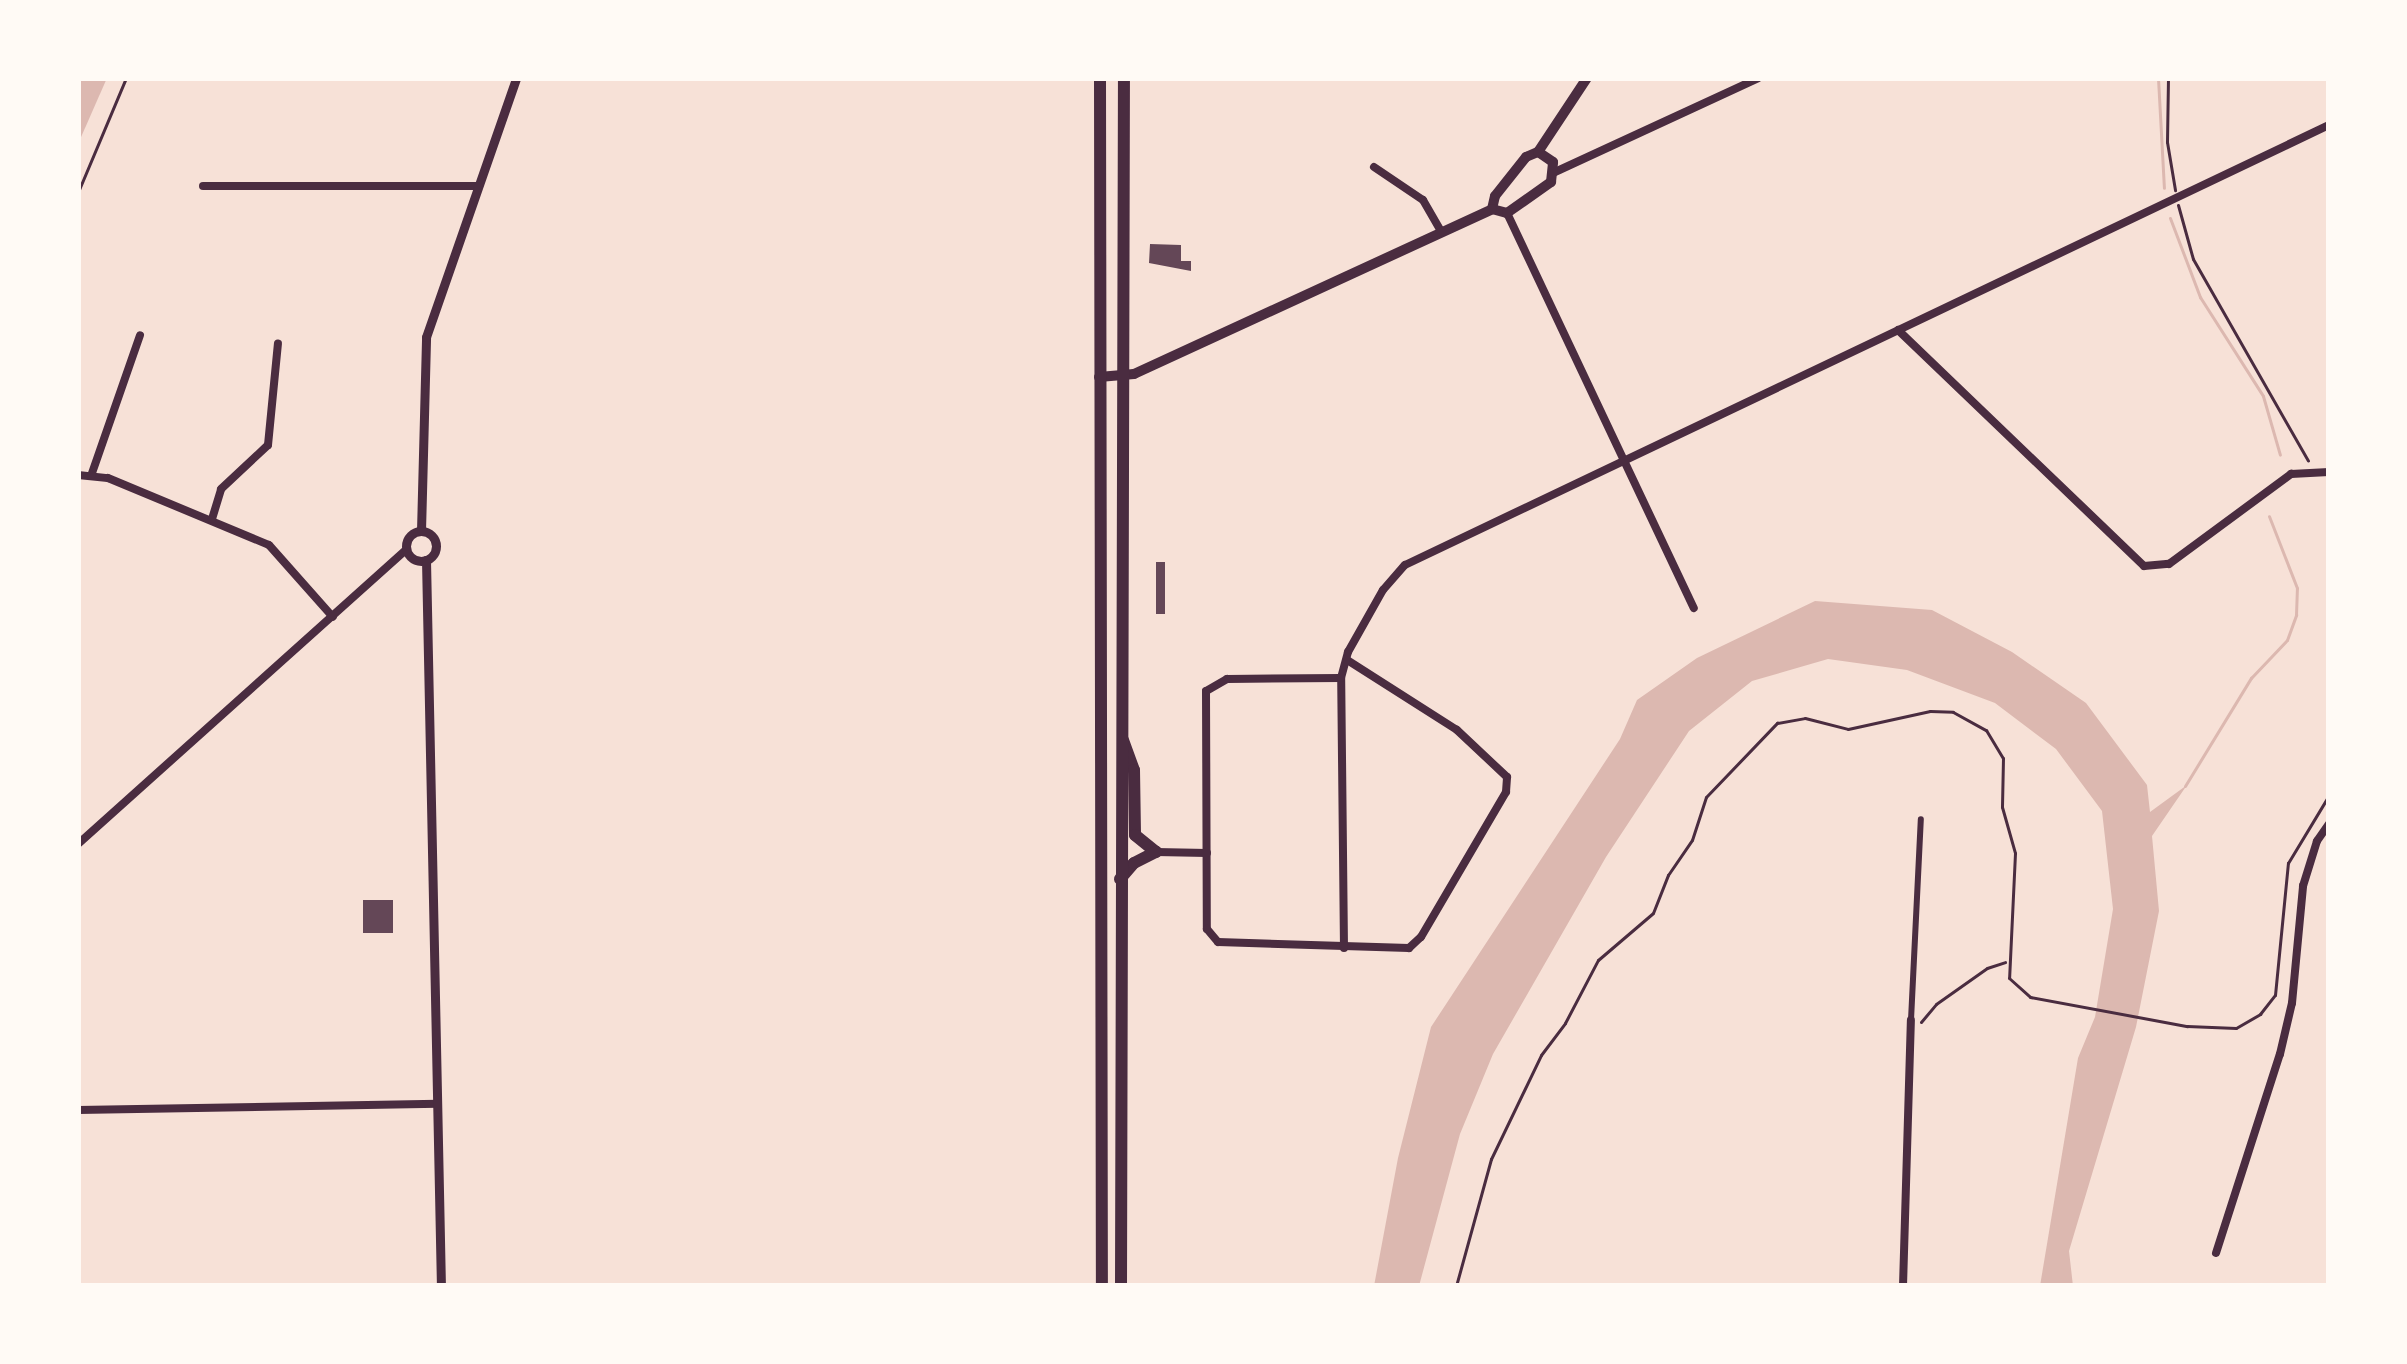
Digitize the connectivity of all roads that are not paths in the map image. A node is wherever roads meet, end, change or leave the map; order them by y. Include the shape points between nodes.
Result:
1 (516, 78) edge
2 (1100, 78) edge
3 (1124, 78) edge
4 (1587, 78) edge
5 (1758, 78) edge
6 (2329, 125) edge
7 (1538, 152) junction
8 (1374, 167) dead end
9 (1555, 172) junction
10 (203, 186) dead end
11 (477, 186) junction
12 (1492, 209) junction
13 (1507, 214) junction
14 (1440, 229) junction
15 (1898, 330) junction
16 (140, 335) dead end
17 (278, 343) dead end
18 (1099, 377) junction
19 (1122, 378) junction
20 (1624, 457) junction
21 (2329, 472) edge
22 (78, 475) edge
23 (91, 476) junction
24 (212, 519) junction
25 (421, 531) junction
26 (406, 550) junction
27 (426, 560) junction
28 (1694, 608) dead end
29 (333, 617) junction
30 (1347, 660) junction
31 (1341, 678) junction
32 (1119, 733) junction
33 (1921, 819) dead end
34 (2329, 824) edge
35 (78, 844) edge
36 (1156, 853) junction
37 (1207, 853) junction
38 (1120, 879) junction
39 (1344, 948) junction
40 (1911, 1020) joint
41 (438, 1104) junction
42 (78, 1110) edge
43 (2216, 1252) dead end
44 (441, 1286) edge
45 (1102, 1286) edge
46 (1121, 1286) edge
47 (1903, 1286) edge

1 - 11 street
2 - 18 highway
3 - 19 highway
4 - 7 main road
5 - 9 street
6 - 15 street
7 - 9 main road
7 - 12 main road via 1526,157
8 - 14 street via 1423,200
9 - 13 main road
10 - 11 street
11 - 25 street via 426,337
12 - 13 main road
12 - 14 main road
13 - 20 street
14 - 19 main road
15 - 20 street
15 - 21 street via 2135,560 2162,568 2278,482 2302,471
16 - 23 street
17 - 24 street via 268,445 221,489
18 - 19 main road
18 - 45 highway
19 - 32 highway
20 - 28 street
20 - 30 street via 1405,565
22 - 23 street
23 - 24 street
24 - 29 street via 269,545
25 - 26 street via 409,536
25 - 27 street via 436,543
26 - 27 street
26 - 29 street
27 - 41 street
29 - 35 street
30 - 31 street
30 - 39 street via 1457,730 1507,777 1506,792 1421,937 1398,950
31 - 37 street via 1227,679 1206,692
31 - 39 street
32 - 36 highway via 1134,770 1136,835
32 - 38 highway
33 - 40 street
34 - 43 street via 2303,886 2280,1054
36 - 37 street
36 - 38 highway
37 - 39 street via 1207,928 1218,943
38 - 46 highway
40 - 47 street
41 - 42 street
41 - 44 street

